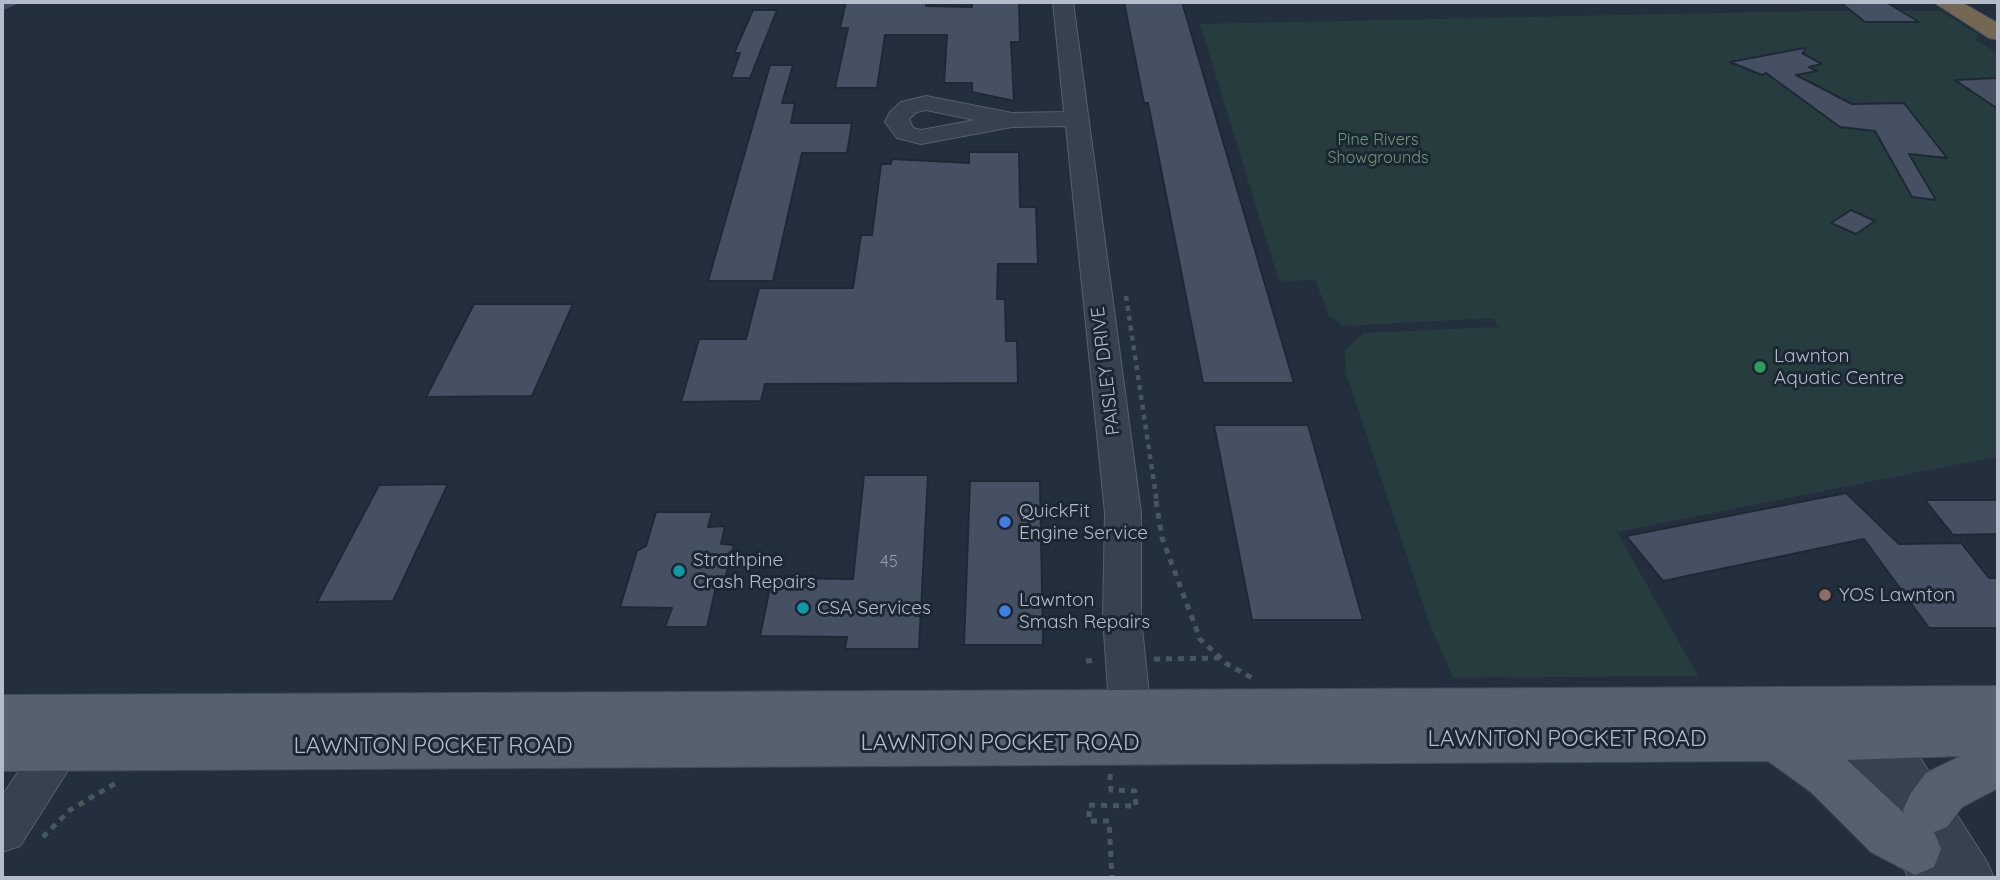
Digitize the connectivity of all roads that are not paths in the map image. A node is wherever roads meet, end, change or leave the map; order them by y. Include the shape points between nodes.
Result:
1 (1063, 2) edge
2 (1945, 2) edge
3 (1973, 2) edge
4 (1998, 11) edge
5 (1998, 18) edge
6 (1998, 33) edge
7 (1076, 119) junction
8 (1012, 120) dead end
9 (1998, 707) edge
10 (2, 716) edge
11 (1854, 723) junction
12 (69, 732) junction
13 (1998, 733) edge
14 (1776, 738) junction
15 (1124, 741) junction
16 (2, 749) edge
17 (1998, 763) edge
18 (24, 834) road end
19 (1926, 846) edge
20 (1971, 878) edge

1 - 7 street, PAISLEY DRIVE
2 - 6 highway
3 - 4 highway
3 - 5 highway
7 - 8 street
7 - 15 street, PAISLEY DRIVE via 1123,513
9 - 11 main road, LAWNTON POCKET ROAD
10 - 12 main road, LAWNTON POCKET ROAD
11 - 13 main road, LAWNTON POCKET ROAD
11 - 14 main road, LAWNTON POCKET ROAD
11 - 15 main road, LAWNTON POCKET ROAD
11 - 19 street
12 - 15 main road, LAWNTON POCKET ROAD
12 - 16 main road, LAWNTON POCKET ROAD
12 - 18 street
14 - 15 main road, LAWNTON POCKET ROAD
14 - 19 main road via 1829,776 1889,834
17 - 19 main road via 1944,790
19 - 20 street

